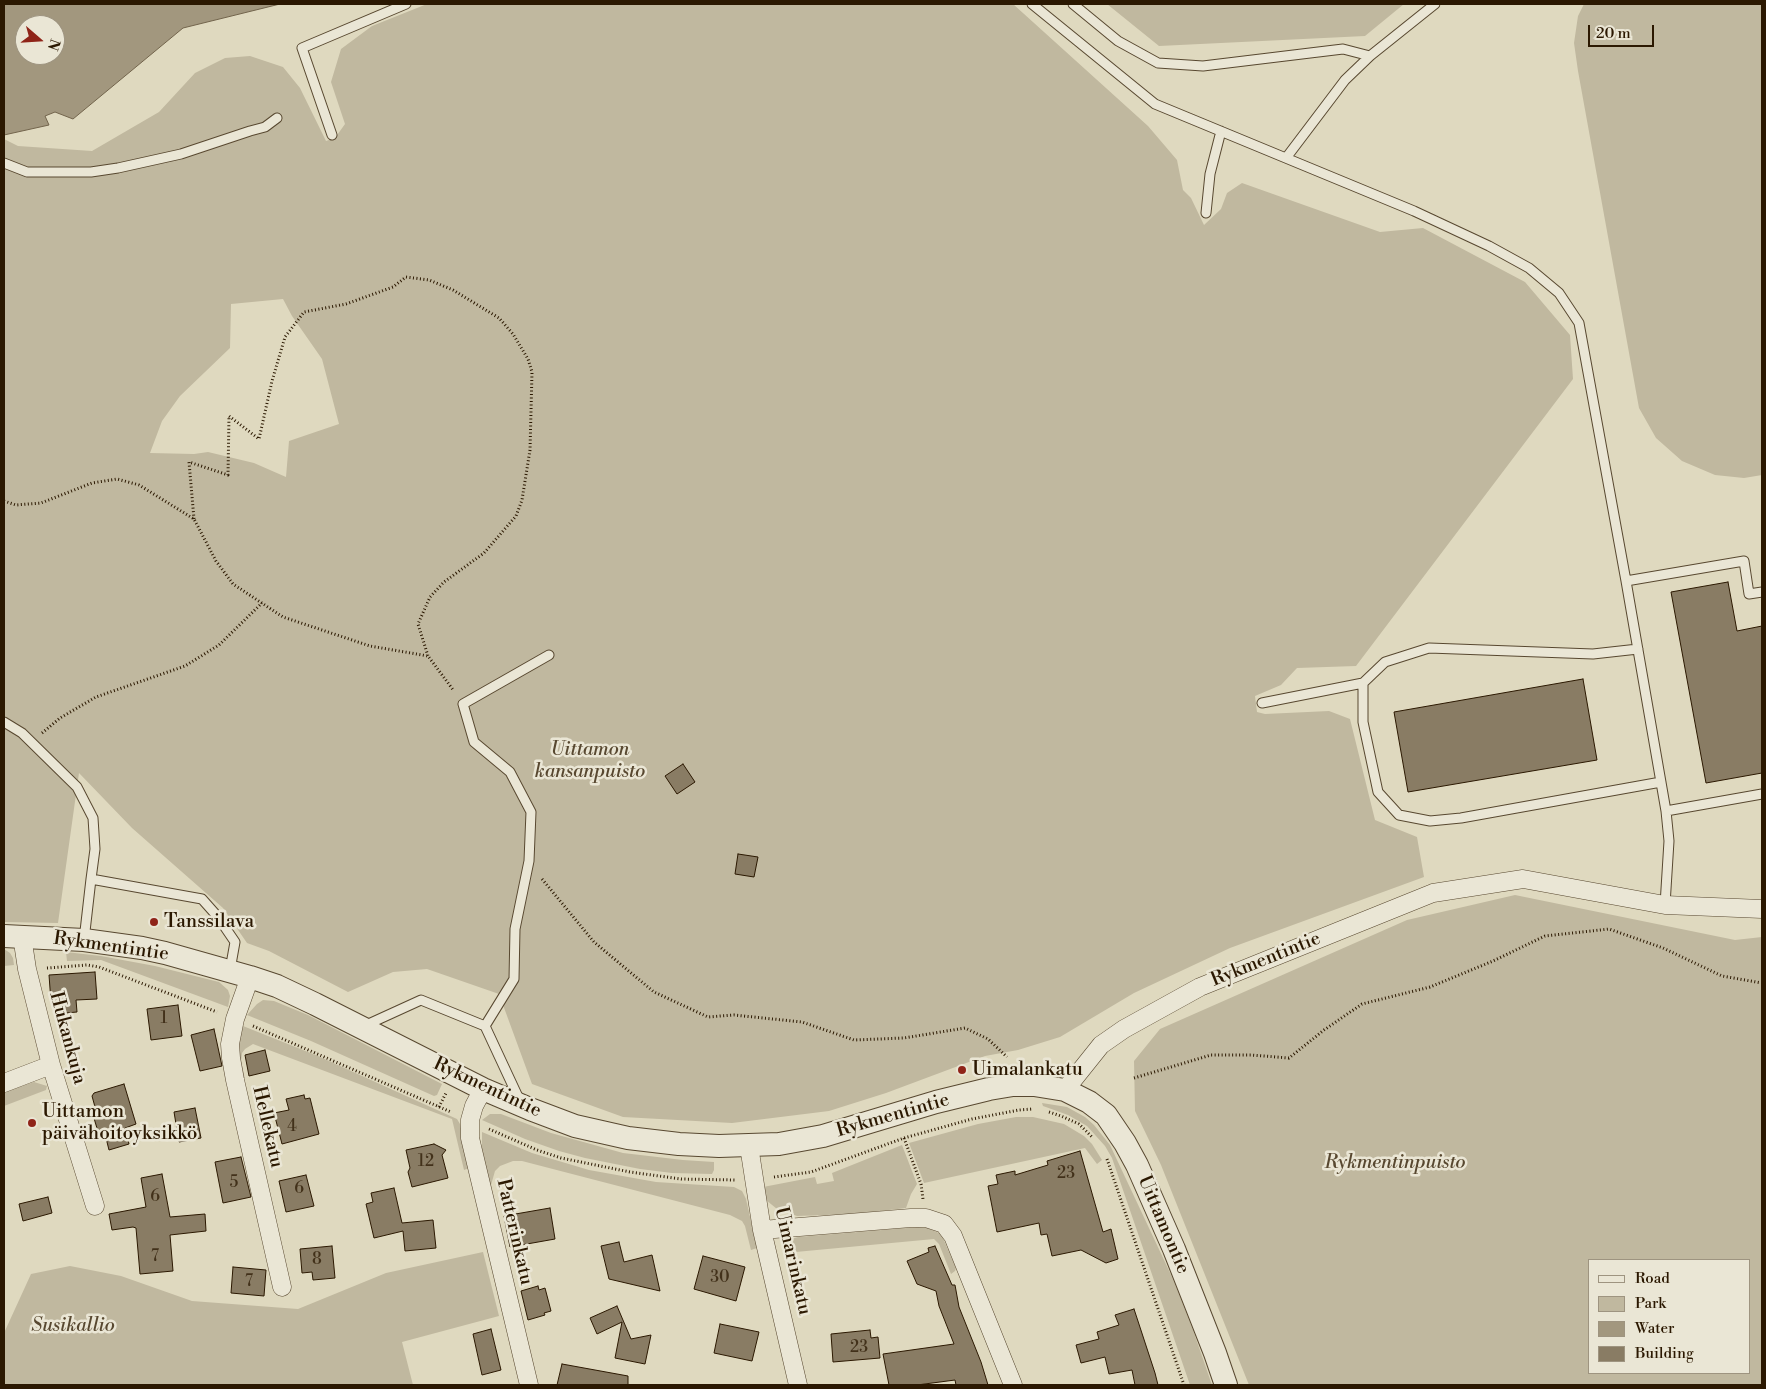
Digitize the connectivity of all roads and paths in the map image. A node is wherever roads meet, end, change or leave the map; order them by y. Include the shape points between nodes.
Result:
1 (406, 4) edge
2 (1032, 4) edge
3 (1073, 4) edge
4 (1435, 4) edge
5 (1370, 56) junction
6 (277, 118) dead end
7 (1221, 131) junction
8 (332, 135) dead end
9 (1286, 158) junction
10 (4, 163) edge
11 (1206, 212) dead end
12 (4, 501) edge
13 (194, 519) junction
14 (1626, 581) junction
15 (1762, 592) edge
16 (262, 603) junction
17 (1638, 649) junction
18 (549, 655) dead end
19 (428, 656) junction
20 (1363, 683) junction
21 (1262, 703) dead end
22 (463, 704) junction
23 (4, 722) edge
24 (31, 742) junction
25 (1661, 782) junction
26 (1762, 794) edge
27 (1666, 811) junction
28 (528, 863) junction
29 (91, 878) junction
30 (1665, 905) junction
31 (1762, 909) edge
32 (13, 936) edge
33 (84, 940) junction
34 (240, 974) junction
35 (1762, 983) edge
36 (485, 1026) junction
37 (361, 1027) junction
38 (1007, 1057) dead end
39 (50, 1065) junction
40 (1134, 1078) dead end
41 (4, 1083) edge
42 (448, 1088) dead end
43 (483, 1089) junction
44 (1065, 1090) junction
45 (522, 1106) junction
46 (439, 1107) dead end
47 (904, 1138) dead end
48 (749, 1146) junction
49 (95, 1206) dead end
50 (926, 1218) junction
51 (762, 1230) junction
52 (282, 1287) dead end
53 (528, 1385) edge
54 (798, 1385) edge
55 (1013, 1385) edge
56 (1226, 1385) edge

1 - 8 lane via 302,48
2 - 7 lane via 1155,104
3 - 5 lane via 1118,41 1158,63 1203,66 1343,49
4 - 5 lane
5 - 9 lane via 1345,80
6 - 10 lane via 265,128 250,130 181,154 118,168 91,172 26,172
7 - 9 lane
7 - 11 lane via 1210,174
9 - 14 lane via 1489,246 1529,268 1558,293 1579,323
12 - 13 path via 16,505 41,503 92,484 117,479 139,485
13 - 16 path via 216,561 233,584
13 - 19 path via 189,462 228,475 229,416 259,439 285,338 304,312 346,304 393,287 406,277 429,280 453,290 499,318 528,359 532,372 530,450 522,500 516,516 484,553 444,582 430,597 418,624
14 - 15 lane via 1744,561 1749,594
14 - 17 lane
16 - 19 path via 283,617 360,643
16 - 24 path via 219,645 184,666 96,697 60,718
17 - 20 lane via 1593,654 1429,648 1385,662
17 - 25 lane
18 - 22 lane
19 - 22 path
20 - 21 lane
20 - 25 lane via 1363,722 1378,792 1398,815 1430,821 1461,818
22 - 28 lane via 474,742 510,772 531,812
23 - 24 lane
24 - 29 lane via 77,787 93,818 95,850
25 - 27 lane
26 - 27 lane
27 - 30 lane via 1669,841
28 - 36 lane via 515,929 514,979
28 - 38 path via 594,942 654,992 708,1017 734,1015 802,1022 854,1040 904,1038 965,1028 988,1039
29 - 33 lane
29 - 34 lane via 202,899 235,942
30 - 31 street, Rykmentintie
30 - 44 street, Rykmentintie via 1522,879 1433,893 1192,991 1124,1029 1101,1046
32 - 33 street, Rykmentintie
32 - 39 street, Hukankuja via 27,970
33 - 34 street, Rykmentintie via 165,953
34 - 37 street, Rykmentintie via 277,986
34 - 52 street, Hellekatu via 231,1058
35 - 40 path via 1722,976 1663,948 1609,929 1545,936 1430,987 1362,1004 1288,1058 1211,1055
36 - 37 lane via 421,1000
36 - 45 lane
37 - 43 street, Rykmentintie
39 - 41 street
39 - 49 street, Hukankuja
42 - 46 path
43 - 45 street, Rykmentintie
43 - 53 street, Patterinkatu via 470,1120 470,1138
44 - 48 street, Rykmentintie via 1013,1085 936,1102 823,1136
44 - 56 street, Uittamontie via 1106,1115 1137,1164
45 - 48 street, Rykmentintie via 575,1126 628,1138 679,1144
47 - 50 path via 921,1184
48 - 51 street, Uimarinkatu
50 - 51 street
50 - 55 street via 944,1224 953,1236
51 - 54 street, Uimarinkatu

